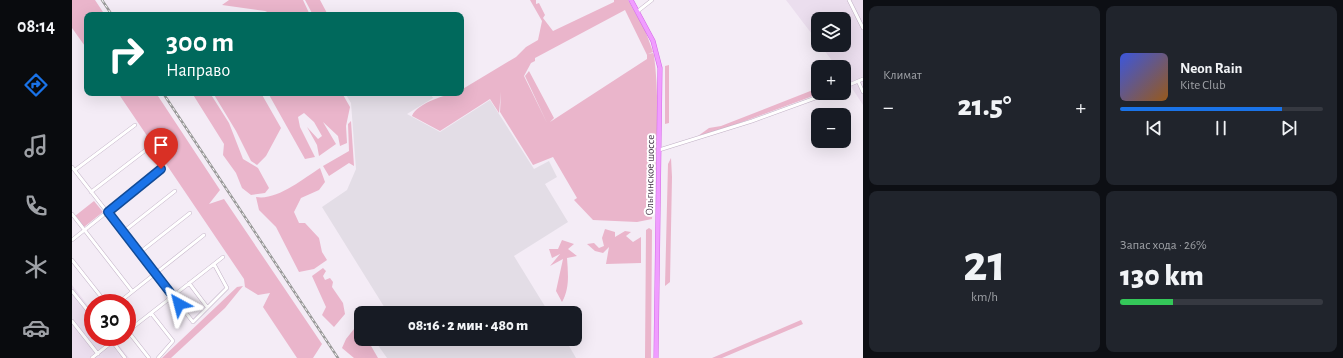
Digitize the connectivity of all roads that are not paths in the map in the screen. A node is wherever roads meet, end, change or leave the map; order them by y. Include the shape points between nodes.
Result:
1 (631, 0) edge
2 (652, 0) edge
3 (849, 0) edge
4 (638, 11) junction
5 (863, 28) edge
6 (863, 79) edge
7 (858, 81) junction
8 (851, 84) edge
9 (863, 92) edge
10 (811, 100) edge
11 (135, 125) dead end
12 (151, 146) dead end
13 (659, 150) junction
14 (72, 167) edge
15 (161, 169) dead end
16 (75, 170) junction
17 (175, 191) dead end
18 (91, 192) junction
19 (108, 212) junction
20 (190, 213) dead end
21 (72, 214) edge
22 (85, 230) junction
23 (122, 232) junction
24 (204, 236) dead end
25 (72, 240) edge
26 (139, 253) junction
27 (223, 257) dead end
28 (72, 260) edge
29 (214, 264) junction
30 (155, 274) junction
31 (189, 283) junction
32 (72, 291) edge
33 (132, 291) junction
34 (99, 294) edge
35 (128, 294) edge
36 (173, 296) junction
37 (84, 306) edge
38 (207, 307) junction
39 (151, 313) junction
40 (72, 321) edge
41 (136, 324) edge
42 (136, 341) edge
43 (107, 346) edge
44 (116, 346) edge
45 (98, 354) junction
46 (655, 357) edge
47 (92, 358) edge
48 (126, 358) edge
49 (149, 358) edge
50 (158, 358) edge

1 - 4 main road, Ольгинское шоссе
2 - 4 street
3 - 5 street
4 - 13 main road, Ольгинское шоссе via 653,41 659,61
6 - 7 street
7 - 8 street
7 - 9 street
10 - 13 street
11 - 16 street
12 - 18 street
13 - 46 main road, Ольгинское шоссе
14 - 16 street
15 - 19 street
16 - 18 street
17 - 23 street
18 - 19 street
19 - 22 street
19 - 23 street
20 - 26 street
21 - 22 street
22 - 25 street
22 - 33 street
23 - 26 street
24 - 30 street
26 - 30 street
27 - 29 street
28 - 34 street
29 - 31 street
29 - 38 street via 227,288
30 - 33 street
30 - 36 street
31 - 36 street
31 - 38 street
32 - 37 street
33 - 35 street
36 - 38 street via 193,322
36 - 39 street
39 - 41 street
39 - 50 street via 173,341
40 - 45 street
42 - 49 street
43 - 45 street
44 - 48 street
45 - 47 street

